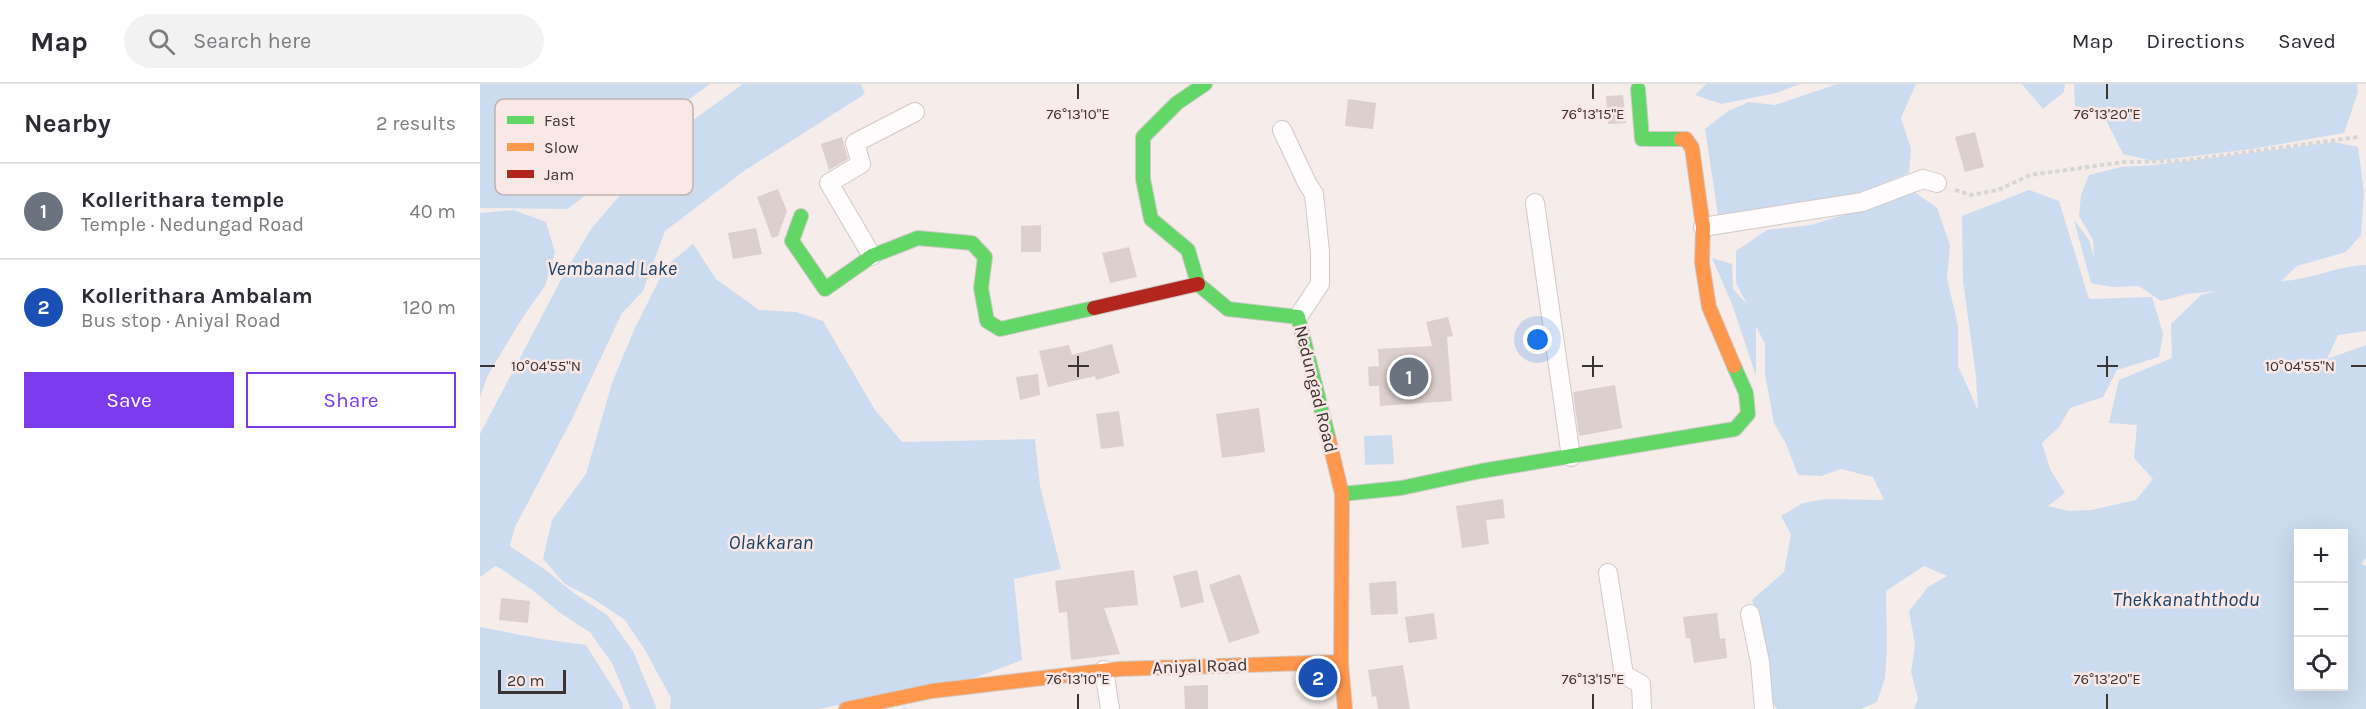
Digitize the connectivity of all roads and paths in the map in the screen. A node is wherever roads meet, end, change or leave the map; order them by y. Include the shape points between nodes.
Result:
1 (1205, 84) edge
2 (1638, 88) dead end
3 (915, 112) dead end
4 (1282, 130) dead end
5 (2358, 137) dead end
6 (1937, 183) joint
7 (1535, 202) dead end
8 (801, 216) dead end
9 (1703, 227) junction
10 (872, 256) junction
11 (1198, 284) junction
12 (1298, 317) junction
13 (1570, 457) junction
14 (1342, 494) junction
15 (1608, 573) dead end
16 (1750, 614) dead end
17 (1341, 662) junction
18 (1104, 670) junction
19 (846, 709) edge
20 (1110, 709) edge
21 (1345, 709) edge
22 (1642, 709) edge
23 (1764, 709) edge

1 - 11 street via 1177,103 1143,137 1143,179 1151,219 1188,250
2 - 9 street via 1642,139 1686,139 1692,148
3 - 10 street via 855,143 861,164 829,183
4 - 12 street via 1314,194 1320,252 1320,284
5 - 6 path via 2182,161 2124,162 2030,175 1998,190 1971,195
6 - 9 street via 1923,179 1849,204
7 - 13 street
8 - 10 street via 792,241 825,289
9 - 13 street via 1702,263 1709,307 1746,393 1748,414 1735,429
10 - 11 street via 918,238 972,243 985,257 981,288 987,321 1000,329
11 - 12 street, Nedungad Road via 1228,309
12 - 14 street, Nedungad Road
13 - 14 street via 1401,488
14 - 17 street, Nedungad Road
15 - 22 street via 1624,675 1641,684
16 - 23 street
17 - 18 street, Aniyal Road
17 - 21 street, Nedungad Road
18 - 19 street, Aniyal Road via 932,691
18 - 20 street

